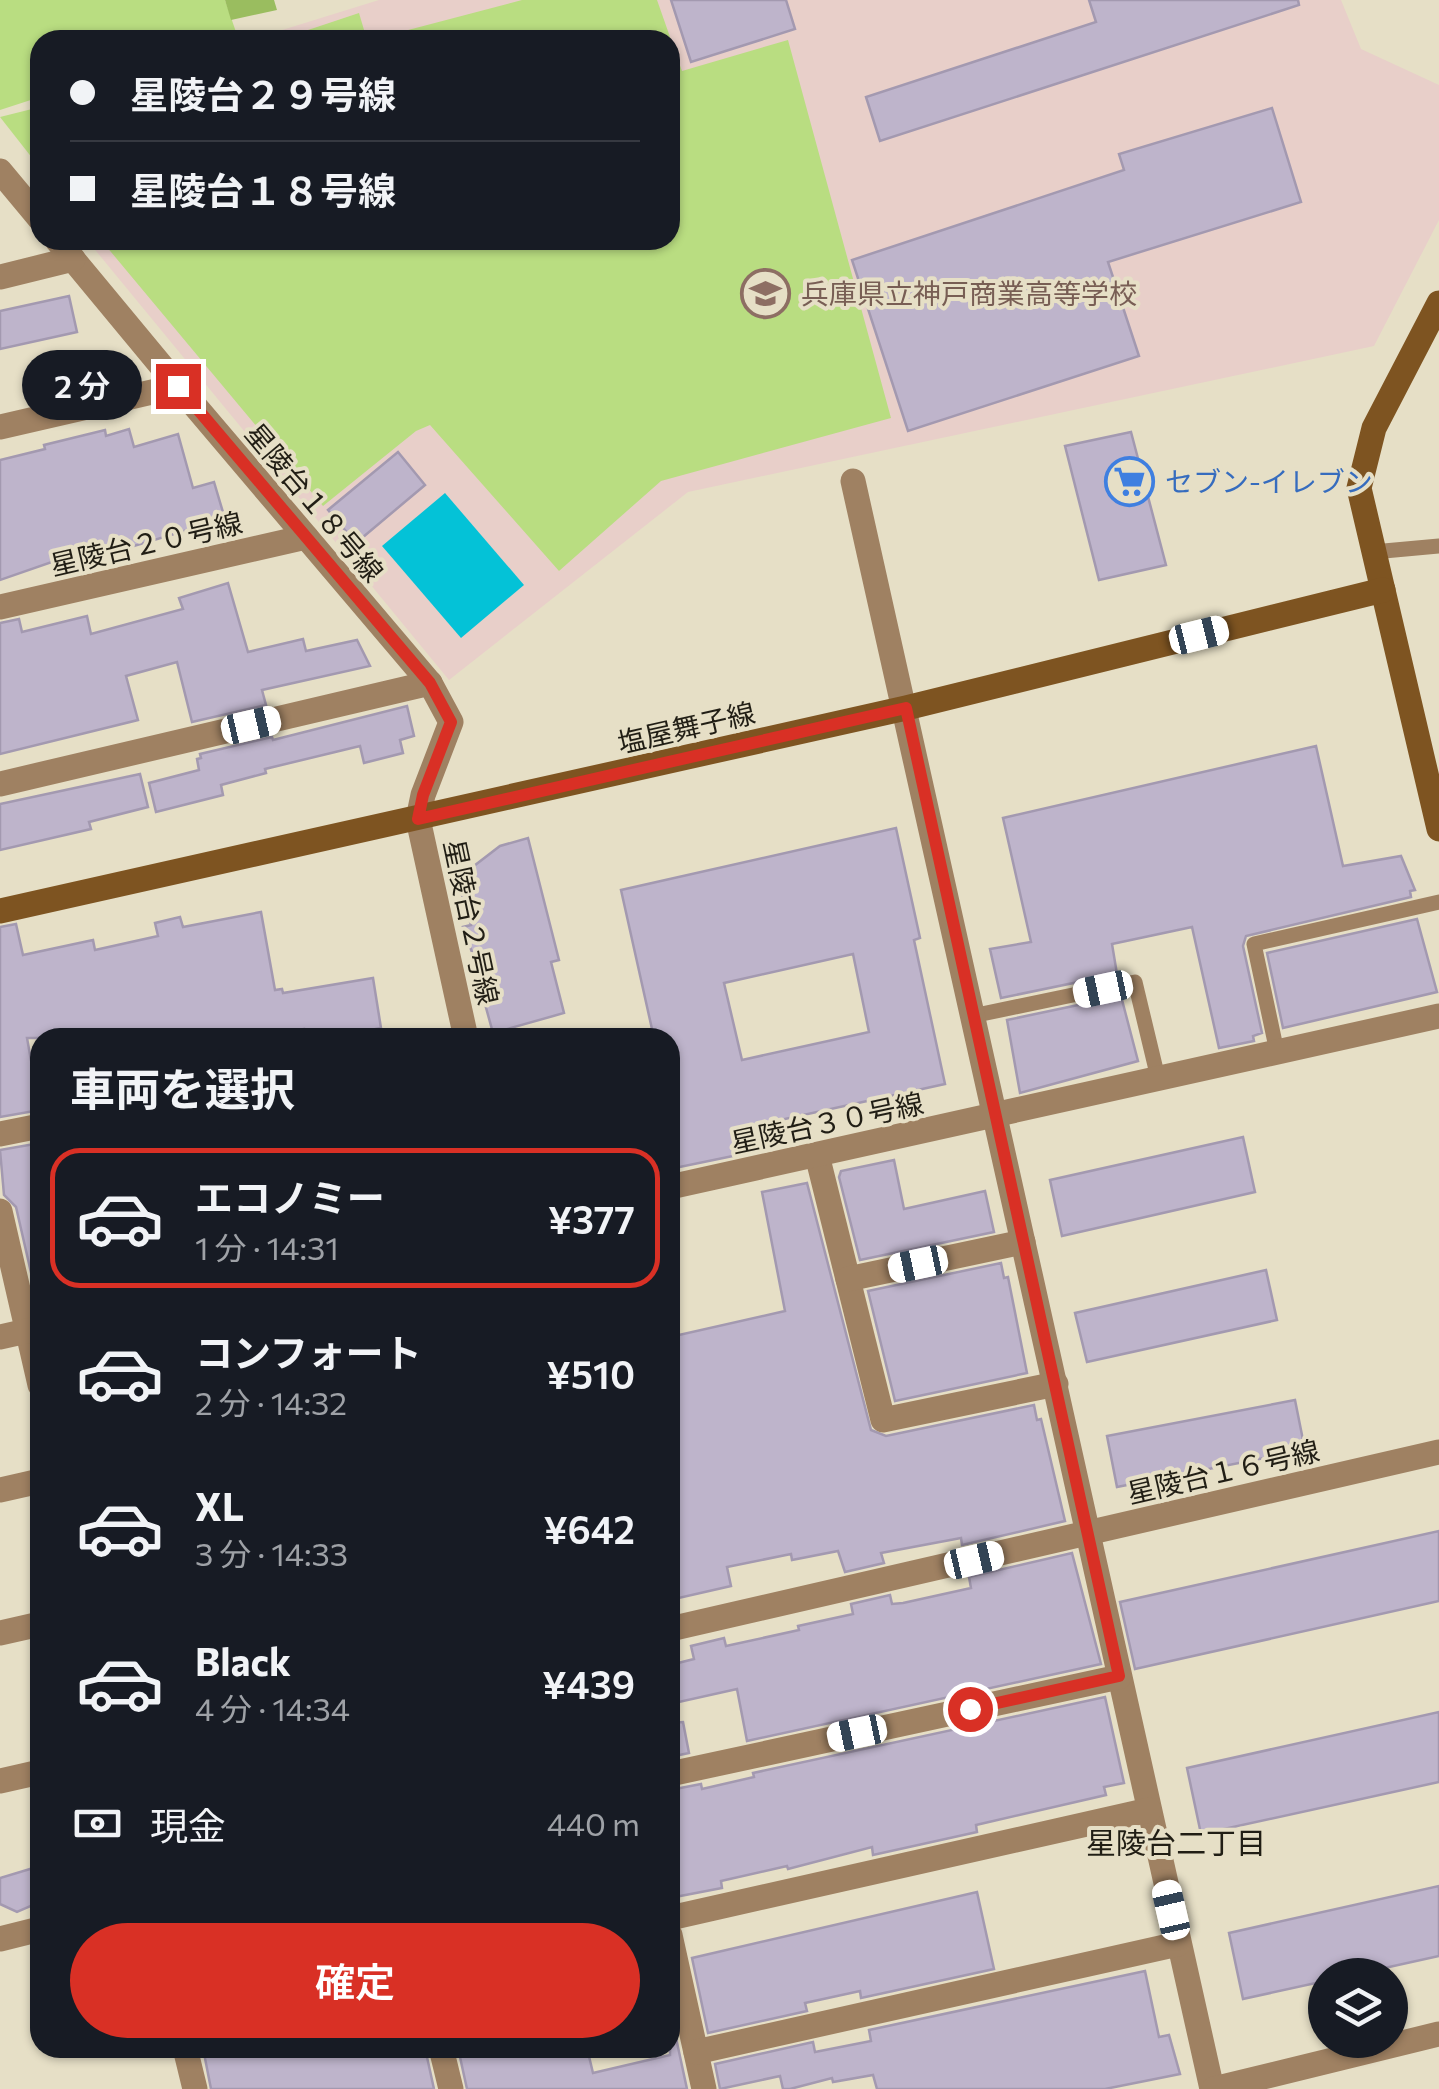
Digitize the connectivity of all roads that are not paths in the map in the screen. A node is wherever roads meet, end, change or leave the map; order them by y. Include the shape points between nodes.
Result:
1 (0, 171) edge
2 (30, 207) edge
3 (65, 250) edge
4 (0, 277) edge
5 (1439, 304) edge
6 (178, 386) junction
7 (0, 427) edge
8 (853, 481) dead end
9 (306, 537) junction
10 (1439, 546) edge
11 (1374, 552) junction
12 (1383, 590) junction
13 (0, 607) edge
14 (430, 683) junction
15 (906, 708) junction
16 (0, 784) edge
17 (418, 819) junction
18 (1439, 829) edge
19 (1439, 902) edge
20 (0, 911) edge
21 (972, 1016) junction
22 (1439, 1016) edge
23 (456, 1028) edge
24 (1277, 1052) junction
25 (1158, 1078) junction
26 (996, 1116) junction
27 (30, 1128) edge
28 (0, 1134) edge
29 (817, 1155) junction
30 (680, 1185) edge
31 (0, 1211) edge
32 (1023, 1242) junction
33 (848, 1278) junction
34 (30, 1315) edge
35 (30, 1330) edge
36 (0, 1336) edge
37 (1056, 1384) junction
38 (1439, 1452) edge
39 (30, 1483) edge
40 (0, 1490) edge
41 (1088, 1534) junction
42 (30, 1626) edge
43 (680, 1627) edge
44 (0, 1633) edge
45 (1119, 1676) junction
46 (680, 1772) edge
47 (30, 1774) edge
48 (0, 1781) edge
49 (1149, 1810) junction
50 (680, 1916) edge
51 (30, 1932) edge
52 (0, 1939) edge
53 (1178, 1944) junction
54 (680, 1980) edge
55 (1439, 2034) edge
56 (696, 2052) junction
57 (187, 2058) edge
58 (444, 2058) edge
59 (195, 2089) edge
60 (451, 2089) edge
61 (704, 2089) edge
62 (1213, 2089) edge

1 - 2 street
3 - 4 street
3 - 6 street, 星陵台１８号線
5 - 11 street via 1374,428 1359,488
6 - 7 street
6 - 9 street, 星陵台１８号線
8 - 15 street
9 - 13 street, 星陵台２０号線
9 - 14 street, 星陵台１８号線
10 - 11 lane
11 - 12 street
12 - 15 street, 塩屋舞子線
12 - 18 street
14 - 16 street
14 - 17 street, 星陵台１８号線 via 451,722
15 - 17 street, 塩屋舞子線
15 - 21 street
17 - 20 street, 塩屋舞子線
17 - 23 street, 星陵台２号線
19 - 24 lane via 1254,944
21 - 25 lane via 1136,982
21 - 26 street
22 - 24 street, 星陵台３０号線
24 - 25 street, 星陵台３０号線
25 - 26 street, 星陵台３０号線
26 - 29 street, 星陵台３０号線
26 - 32 street
27 - 28 street
29 - 30 street, 星陵台３０号線
29 - 33 street
31 - 34 street
32 - 33 street
32 - 37 street
33 - 37 street via 882,1420
35 - 36 street
37 - 41 street
38 - 41 street, 星陵台１６号線
39 - 40 street
41 - 43 street, 星陵台１６号線
41 - 45 street
42 - 44 street
45 - 46 street
45 - 49 street
47 - 48 street
49 - 50 street
49 - 53 street
51 - 52 street
53 - 56 street
53 - 62 street
54 - 56 street
55 - 62 street
56 - 61 street
57 - 59 street
58 - 60 street

